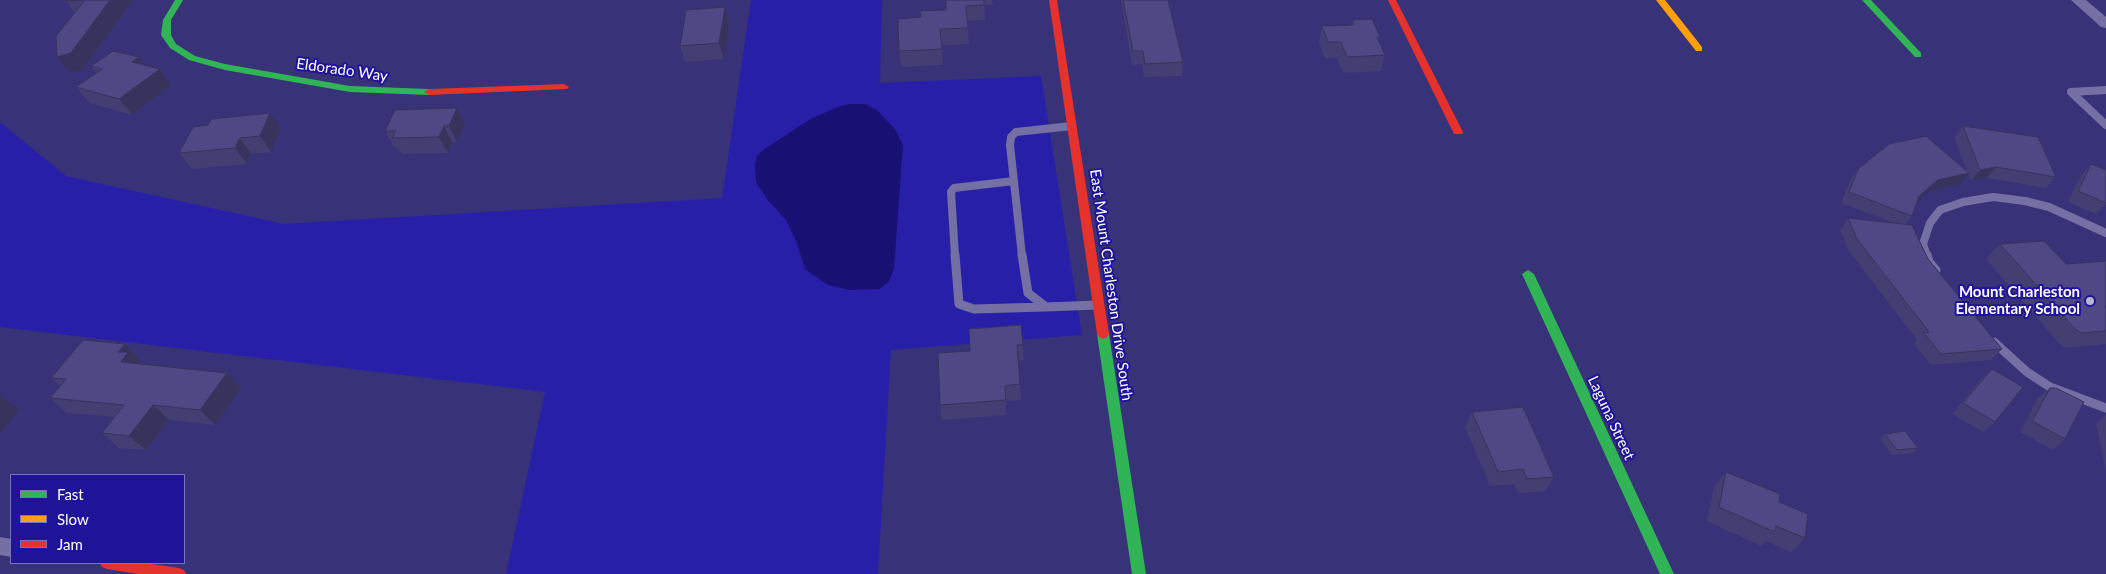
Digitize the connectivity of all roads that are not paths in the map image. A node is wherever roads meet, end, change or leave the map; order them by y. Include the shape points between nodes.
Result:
1 (178, 0) edge
2 (1053, 0) edge
3 (1392, 0) edge
4 (1660, 0) edge
5 (1866, 0) edge
6 (2078, 0) edge
7 (2106, 24) edge
8 (1699, 49) dead end
9 (1918, 55) dead end
10 (564, 87) dead end
11 (2106, 90) edge
12 (2106, 125) edge
13 (1072, 126) junction
14 (1458, 132) dead end
15 (1014, 182) junction
16 (2106, 234) edge
17 (1528, 274) dead end
18 (1941, 277) edge
19 (1098, 305) junction
20 (1046, 307) junction
21 (1986, 334) edge
22 (2106, 408) edge
23 (113, 564) edge
24 (178, 574) edge
25 (1138, 574) edge
26 (1667, 574) edge

1 - 10 street, Eldorado Way via 167,20 166,35 172,46 192,58 225,67 350,89 391,92
2 - 13 street, East Mount Charleston Drive South
3 - 14 street
4 - 8 street
5 - 9 street
6 - 7 street
11 - 12 lane via 2071,92
13 - 15 lane via 1016,132 1010,145
13 - 19 street, East Mount Charleston Drive South
15 - 20 lane via 1025,283 1028,293
15 - 20 lane via 960,186 951,192 957,298 959,304 974,309
16 - 18 lane via 2049,207 2025,201 1993,197 1963,202 1940,210 1930,223 1923,244
17 - 26 street, Laguna Street
19 - 20 lane
19 - 25 street, East Mount Charleston Drive South
21 - 22 lane via 2004,353 2050,387
23 - 24 street

